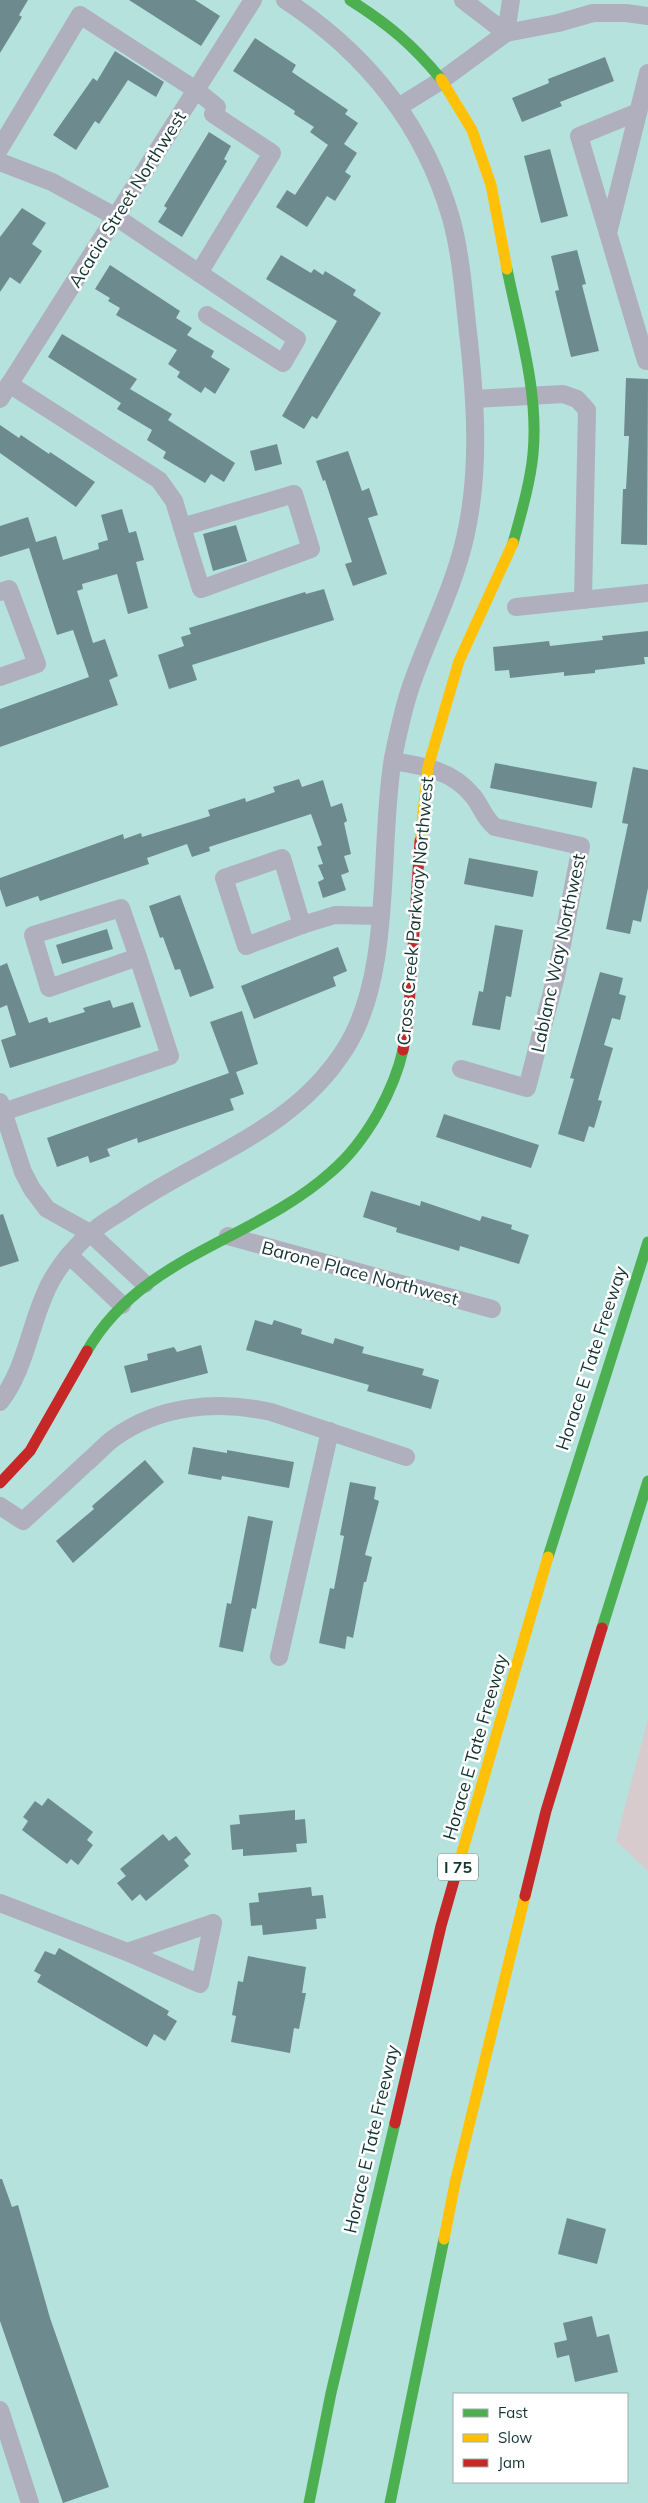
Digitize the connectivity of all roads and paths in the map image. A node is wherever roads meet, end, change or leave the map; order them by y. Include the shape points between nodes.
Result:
1 (254, 0) edge
2 (285, 0) edge
3 (350, 0) edge
4 (463, 0) edge
5 (511, 0) edge
6 (648, 16) edge
7 (506, 33) junction
8 (648, 73) edge
9 (442, 80) junction
10 (196, 90) junction
11 (400, 106) junction
12 (638, 112) junction
13 (0, 148) edge
14 (0, 162) edge
15 (116, 217) junction
16 (608, 233) junction
17 (199, 273) junction
18 (207, 315) dead end
19 (646, 361) dead end
20 (5, 391) edge
21 (532, 394) junction
22 (475, 399) junction
23 (182, 527) junction
24 (0, 592) edge
25 (648, 593) edge
26 (583, 600) junction
27 (516, 607) dead end
28 (0, 677) edge
29 (393, 761) junction
30 (428, 766) junction
31 (380, 916) junction
32 (302, 925) junction
33 (138, 957) junction
34 (461, 1069) dead end
35 (2, 1107) edge
36 (90, 1233) junction
37 (228, 1236) junction
38 (648, 1242) edge
39 (69, 1255) junction
40 (145, 1284) junction
41 (122, 1305) junction
42 (492, 1309) dead end
43 (0, 1402) edge
44 (330, 1431) junction
45 (406, 1457) dead end
46 (648, 1481) edge
47 (0, 1483) edge
48 (0, 1506) edge
49 (279, 1658) dead end
50 (0, 1903) edge
51 (127, 1952) junction
52 (0, 2410) edge
53 (4, 2436) edge
54 (30, 2503) edge
55 (309, 2503) edge
56 (390, 2503) edge

1 - 10 street, Acacia Street Northwest
2 - 11 street, Cross Creek Parkway Northwest via 341,41 373,72
3 - 9 main road, Cross Creek Parkway Northwest via 386,23 416,49
4 - 7 street
5 - 7 street
6 - 7 street via 593,13
7 - 9 street
8 - 12 street
9 - 11 street
9 - 21 main road, Cross Creek Parkway Northwest via 472,130 491,185
10 - 13 street via 80,15
10 - 15 street, Acacia Street Northwest
10 - 17 street via 217,107 213,114 272,153
11 - 22 street, Cross Creek Parkway Northwest via 431,162 451,220
12 - 16 street
12 - 16 street via 579,136
14 - 15 street via 52,182
15 - 17 street
15 - 20 street, Acacia Street Northwest
16 - 19 street
17 - 18 street via 298,339 283,364
20 - 23 street via 159,480 174,501
21 - 22 street
21 - 26 street via 563,394 577,399 587,410
21 - 30 main road, Cross Creek Parkway Northwest via 533,454 525,501 511,549 459,661
22 - 29 street, Cross Creek Parkway Northwest via 476,469 465,537 450,589 411,686
23 - 23 street via 294,494 311,549 202,589
24 - 28 street via 9,589 37,664
25 - 26 street
26 - 27 street
29 - 30 street, Lablanc Way Northwest
29 - 31 street, Cross Creek Parkway Northwest
30 - 34 street, Lablanc Way Northwest via 464,784 484,818 496,827 581,846 556,976 527,1088
30 - 37 main road, Cross Creek Parkway Northwest via 419,847 408,1022 391,1089 367,1132 332,1172 296,1199
31 - 32 street via 335,915
31 - 36 street, Cross Creek Parkway Northwest via 375,969 365,1007 348,1046 320,1084 276,1121 142,1196
32 - 32 street via 246,946 224,878 282,858
33 - 33 street via 49,988 33,935 121,908
33 - 35 street via 170,1056
35 - 36 street via 23,1172 32,1189 47,1209
36 - 39 street, Cross Creek Parkway Northwest
36 - 40 street
37 - 40 main road, Cross Creek Parkway Northwest
37 - 42 street, Barone Place Northwest
38 - 55 main road, Horace E Tate Freeway / I 75 via 568,1490 441,1926 331,2393
39 - 41 street
39 - 43 street, Cross Creek Parkway Northwest via 44,1296 21,1363
40 - 41 main road, Cross Creek Parkway Northwest
41 - 47 main road, Cross Creek Parkway Northwest via 91,1344 30,1451
44 - 45 street
44 - 48 street via 249,1407 218,1404 186,1408 150,1418 114,1438 23,1521
44 - 49 street
46 - 56 main road via 546,1810 455,2183
50 - 51 street
51 - 51 street via 200,1984 213,1923 204,1926
52 - 53 street
53 - 54 street

